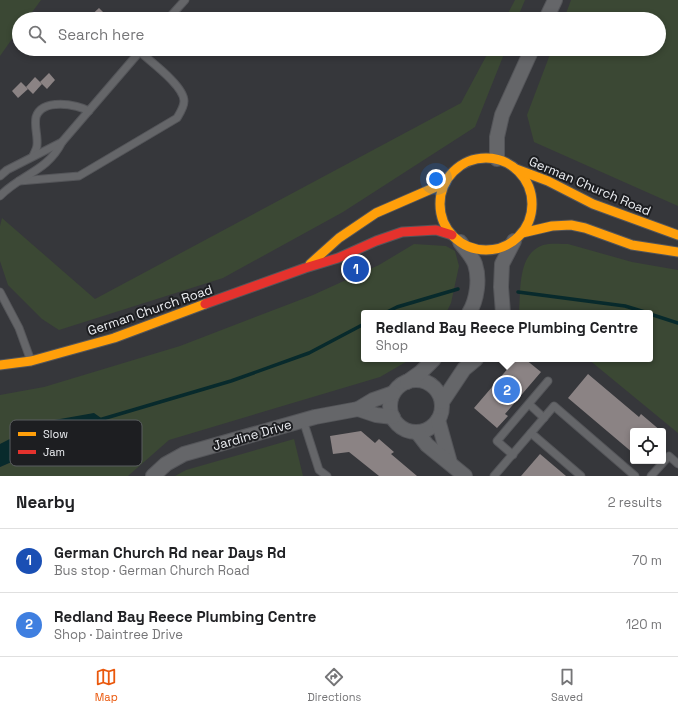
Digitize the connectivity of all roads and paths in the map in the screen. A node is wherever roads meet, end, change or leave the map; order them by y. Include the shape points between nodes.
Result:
1 (185, 0) edge
2 (555, 0) edge
3 (174, 12) edge
4 (549, 12) edge
5 (136, 56) edge
6 (147, 56) edge
7 (529, 56) edge
8 (89, 111) junction
9 (62, 142) junction
10 (33, 156) junction
11 (497, 159) junction
12 (516, 169) junction
13 (0, 176) edge
14 (19, 181) junction
15 (445, 182) junction
16 (0, 196) edge
17 (678, 235) edge
18 (518, 237) junction
19 (456, 239) junction
20 (678, 252) edge
21 (305, 268) junction
22 (0, 292) edge
23 (469, 310) edge
24 (503, 310) edge
25 (31, 361) junction
26 (431, 362) edge
27 (472, 362) edge
28 (0, 365) edge
29 (407, 382) junction
30 (548, 382) dead end
31 (394, 394) junction
32 (442, 402) junction
33 (529, 404) junction
34 (358, 409) junction
35 (393, 417) junction
36 (544, 418) junction
37 (303, 420) junction
38 (438, 420) junction
39 (417, 432) junction
40 (531, 433) junction
41 (513, 455) junction
42 (450, 463) junction
43 (678, 464) edge
44 (153, 476) edge
45 (327, 476) edge
46 (465, 476) edge
47 (494, 476) edge
48 (581, 476) edge
49 (635, 476) edge
50 (650, 476) edge

1 - 3 lane
2 - 4 street
5 - 8 lane
6 - 14 lane via 182,92 184,101 177,118 80,176
7 - 11 street via 502,116 497,137
8 - 9 lane
8 - 10 lane via 81,107 44,107 36,118 38,147
9 - 10 lane
9 - 14 lane via 47,163
10 - 13 lane
11 - 12 street
11 - 15 street via 482,158 467,162 454,170
12 - 17 street, German Church Road via 594,204
12 - 18 street via 531,192 532,207 529,221
14 - 16 lane
15 - 19 street via 440,196 440,210 444,224
15 - 21 street, German Church Road via 376,213 339,238
18 - 19 street via 501,247 487,250 473,248
18 - 20 street via 541,228 570,225 647,248
18 - 24 street via 502,264
19 - 21 street, German Church Road via 436,230 402,232 338,258
19 - 23 street via 474,262 477,274 477,286
21 - 25 street, German Church Road via 114,338
22 - 25 lane via 19,328
25 - 28 street, German Church Road
26 - 29 street
27 - 32 street via 464,369
29 - 31 street via 399,386
29 - 32 street via 414,380 429,384 435,388
30 - 33 lane
31 - 34 street via 374,400
31 - 35 street via 390,409
32 - 38 street
33 - 36 lane
33 - 41 lane via 497,441
34 - 35 street
34 - 37 street, Jardine Drive
35 - 39 street via 403,428
36 - 40 lane
36 - 49 lane via 554,406
37 - 44 street, Jardine Drive via 184,454 166,464
37 - 45 lane via 319,470
38 - 39 street via 426,430
38 - 42 street
39 - 42 street via 427,445
40 - 41 lane
40 - 48 lane
41 - 47 lane
42 - 46 street
43 - 50 lane via 668,456

